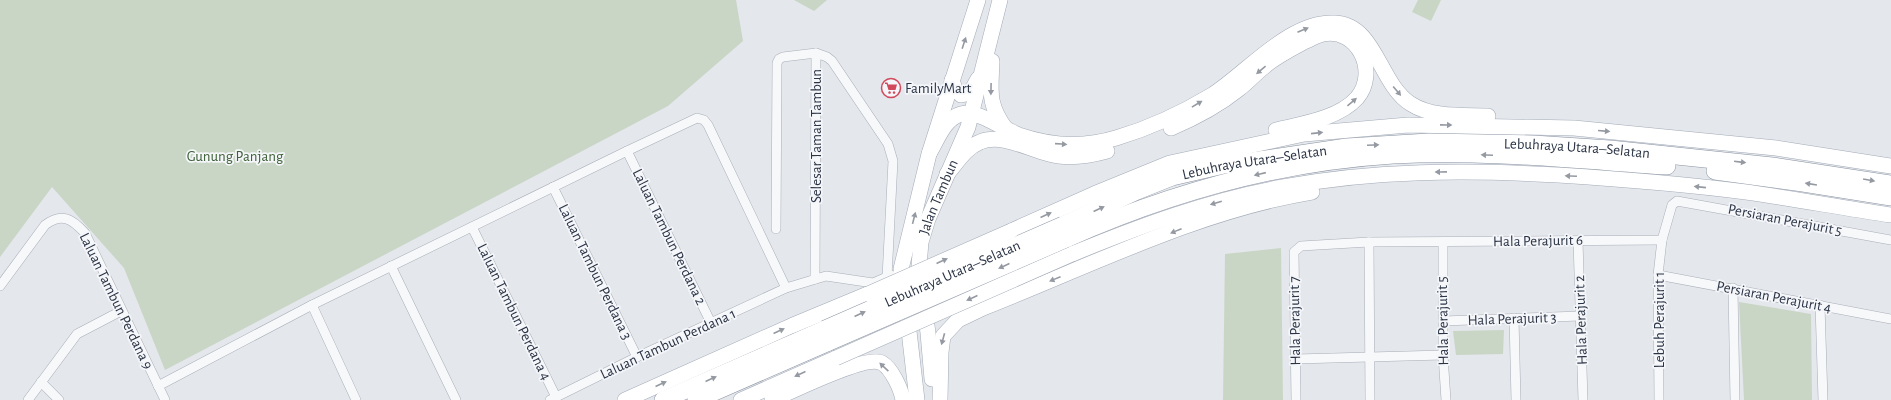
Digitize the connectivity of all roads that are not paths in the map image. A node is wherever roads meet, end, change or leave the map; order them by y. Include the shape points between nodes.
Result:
1 (978, 0) edge
2 (999, 4) edge
3 (816, 53) junction
4 (984, 68) junction
5 (952, 80) junction
6 (972, 113) junction
7 (1574, 128) junction
8 (1007, 130) junction
9 (627, 151) junction
10 (930, 153) junction
11 (1170, 163) junction
12 (1891, 166) edge
13 (1403, 173) junction
14 (947, 174) junction
15 (1891, 184) edge
16 (553, 187) junction
17 (1891, 197) edge
18 (1891, 216) edge
19 (472, 227) junction
20 (776, 229) dead end
21 (1067, 240) junction
22 (1662, 240) junction
23 (1891, 240) edge
24 (1578, 241) junction
25 (1369, 242) junction
26 (1442, 242) junction
27 (1301, 246) joint
28 (391, 266) junction
29 (902, 269) junction
30 (1658, 276) junction
31 (887, 277) junction
32 (815, 279) junction
33 (0, 286) edge
34 (786, 288) junction
35 (1733, 288) junction
36 (312, 305) junction
37 (1820, 305) junction
38 (120, 311) junction
39 (1580, 316) junction
40 (1514, 318) junction
41 (1891, 318) edge
42 (1443, 321) junction
43 (711, 322) junction
44 (827, 336) junction
45 (1370, 355) junction
46 (1443, 355) junction
47 (636, 357) junction
48 (1296, 358) junction
49 (41, 382) junction
50 (158, 386) junction
51 (553, 399) edge
52 (28, 400) edge
53 (59, 400) edge
54 (164, 400) edge
55 (356, 400) edge
56 (456, 400) edge
57 (625, 400) edge
58 (663, 400) edge
59 (696, 400) edge
60 (741, 400) edge
61 (772, 400) edge
62 (903, 400) edge
63 (917, 400) edge
64 (934, 400) edge
65 (940, 400) edge
66 (1296, 400) edge
67 (1370, 400) edge
68 (1446, 400) edge
69 (1516, 400) edge
70 (1583, 400) edge
71 (1658, 400) edge
72 (1735, 400) edge
73 (1823, 400) edge

5 -> 1 main road, Jalan Tambun
2 - 4 main road, Jalan Tambun
2 -> 8 main road via 992,61 991,100 998,118
3 - 20 street via 783,57 778,61
3 - 31 street, Selesar Taman Tambun via 832,61 888,144 891,153
3 - 32 street, Selesar Taman Tambun
4 - 5 main road via 973,88 966,94 961,95 954,89
4 - 6 main road, Jalan Tambun
5 - 10 main road, Jalan Tambun
6 - 8 main road
6 - 10 main road via 960,114 950,121 943,128
6 - 14 main road, Jalan Tambun
8 -> 7 main road via 1052,144 1094,144 1116,138 1154,125 1185,110 1214,93 1260,57 1297,33 1322,23 1334,22 1344,24 1361,35 1370,45 1395,89 1403,99 1419,109 1447,114 1552,120
11 -> 7 main road via 1304,134 1348,129 1408,125
7 -> 12 main road via 1776,148
9 - 16 street
9 - 34 street via 694,120 700,119 708,125
9 - 43 street, Laluan Tambun Perdana 2
29 -> 10 main road, Jalan Tambun
11 -> 14 main road via 1200,151 1336,112 1357,98 1362,90 1366,70 1361,52 1356,44 1341,34 1322,34 1288,50 1219,103 1191,119 1158,133 1098,154 1078,156 1050,154 1009,142 989,140 980,142 966,152
57 -> 11 main road, bridge via 790,326
18 -> 13 main road via 1746,192 1663,183 1490,171
13 -> 21 main road via 1339,178 1282,187 1230,199 1168,218
13 -> 65 main road via 1370,182 1300,194 1200,221 964,317 943,336
14 - 64 main road, Jalan Tambun via 928,219 919,266
21 -> 15 highway, Lebuhraya Utara–Selatan via 1137,190 1172,177 1209,168 1347,147 1429,142 1533,144 1610,149 1772,166
16 - 19 street
16 - 47 street, Laluan Tambun Perdana 3
17 -> 21 highway, Lebuhraya Utara–Selatan via 1676,166 1475,154 1393,155 1281,169 1227,181 1140,209
19 - 28 street
19 - 51 street, Laluan Tambun Perdana 4
21 - 44 highway, Lebuhraya Utara–Selatan, bridge
21 -> 60 main road, bridge via 836,358
22 - 23 street, Persiaran Perajurit 5 via 1675,201
22 - 24 street, Hala Perajurit 6
22 - 30 street, Lebuh Perajurit 1
24 - 26 street, Hala Perajurit 6
24 - 39 street, Hala Perajurit 2
25 - 26 street, Hala Perajurit 6
25 - 27 street, Hala Perajurit 6
25 - 45 street
26 - 42 street, Hala Perajurit 5
27 - 48 street, Hala Perajurit 7 via 1294,252
28 - 36 street
28 - 56 street
29 - 31 street, Laluan Tambun Perdana 1
29 - 63 main road, Jalan Tambun
30 - 35 street, Persiaran Perajurit 4
30 - 71 street, Lebuh Perajurit 1
31 - 32 street, Laluan Tambun Perdana 1 via 873,283 826,276
32 - 34 street, Laluan Tambun Perdana 1
33 - 38 street, Laluan Tambun Perdana 9 via 45,225 54,218 66,218 85,233
34 - 43 street, Laluan Tambun Perdana 1
35 - 37 street, Persiaran Perajurit 4
35 - 72 street
36 - 50 street
36 - 55 street
37 - 41 street, Persiaran Perajurit 4
37 - 73 street
38 - 49 street via 77,334
38 - 50 street, Laluan Tambun Perdana 9
39 - 40 street, Hala Perajurit 3
39 - 70 street, Hala Perajurit 2
40 - 42 street, Hala Perajurit 3
40 - 69 street
42 - 46 street, Hala Perajurit 5
43 - 47 street, Laluan Tambun Perdana 1
58 -> 44 highway, Lebuhraya Utara–Selatan
44 - 59 highway, Lebuhraya Utara–Selatan
45 - 46 street
45 - 48 street
45 - 67 street
46 - 68 street, Hala Perajurit 5
47 - 51 street, Laluan Tambun Perdana 1
48 - 66 street, Hala Perajurit 7
49 - 52 street
49 - 53 street
50 - 54 street, Laluan Tambun Perdana 9
62 -> 61 main road via 886,367 881,362 873,361 853,366

